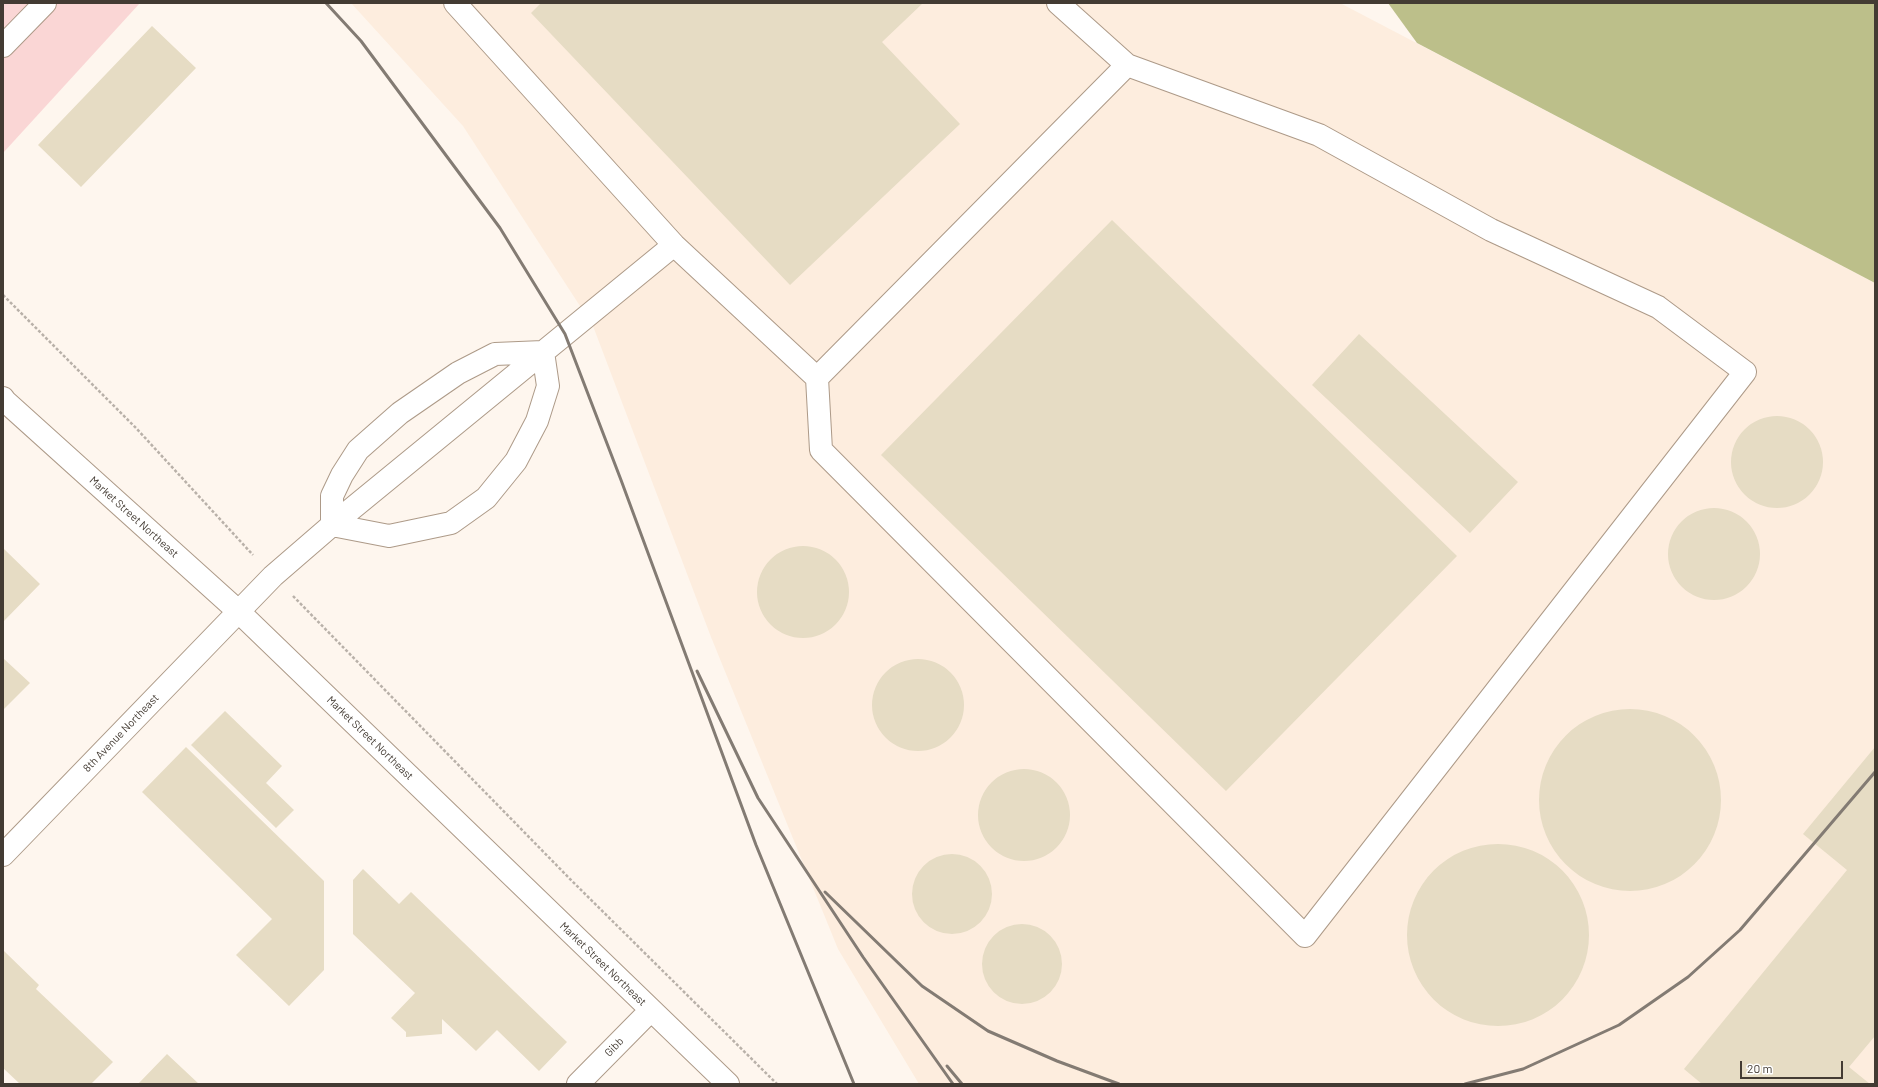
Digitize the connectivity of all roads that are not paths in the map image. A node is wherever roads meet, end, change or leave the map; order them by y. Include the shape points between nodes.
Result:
1 (45, 3) edge
2 (455, 3) edge
3 (1058, 3) edge
4 (3, 46) edge
5 (1127, 65) junction
6 (674, 245) junction
7 (543, 352) junction
8 (817, 378) junction
9 (4, 400) edge
10 (332, 525) junction
11 (238, 611) junction
12 (3, 855) edge
13 (651, 1010) junction
14 (578, 1084) edge
15 (728, 1084) edge

1 - 4 main road
2 - 6 main road
3 - 5 main road
5 - 8 main road
5 - 8 main road via 1319,135 1491,230 1658,306 1745,372 1305,936 821,450
6 - 7 main road, 8th Avenue Northeast
6 - 8 main road
7 - 10 main road, 8th Avenue Northeast
7 - 10 main road via 495,354 458,373 400,413 358,450 342,475 332,496
7 - 10 main road via 548,386 537,421 516,461 486,498 451,523 389,536
9 - 11 main road, Market Street Northeast
10 - 11 main road, 8th Avenue Northeast via 273,576
11 - 12 main road, 8th Avenue Northeast
11 - 13 main road, Market Street Northeast
13 - 14 main road, Gibb
13 - 15 main road, Market Street Northeast

